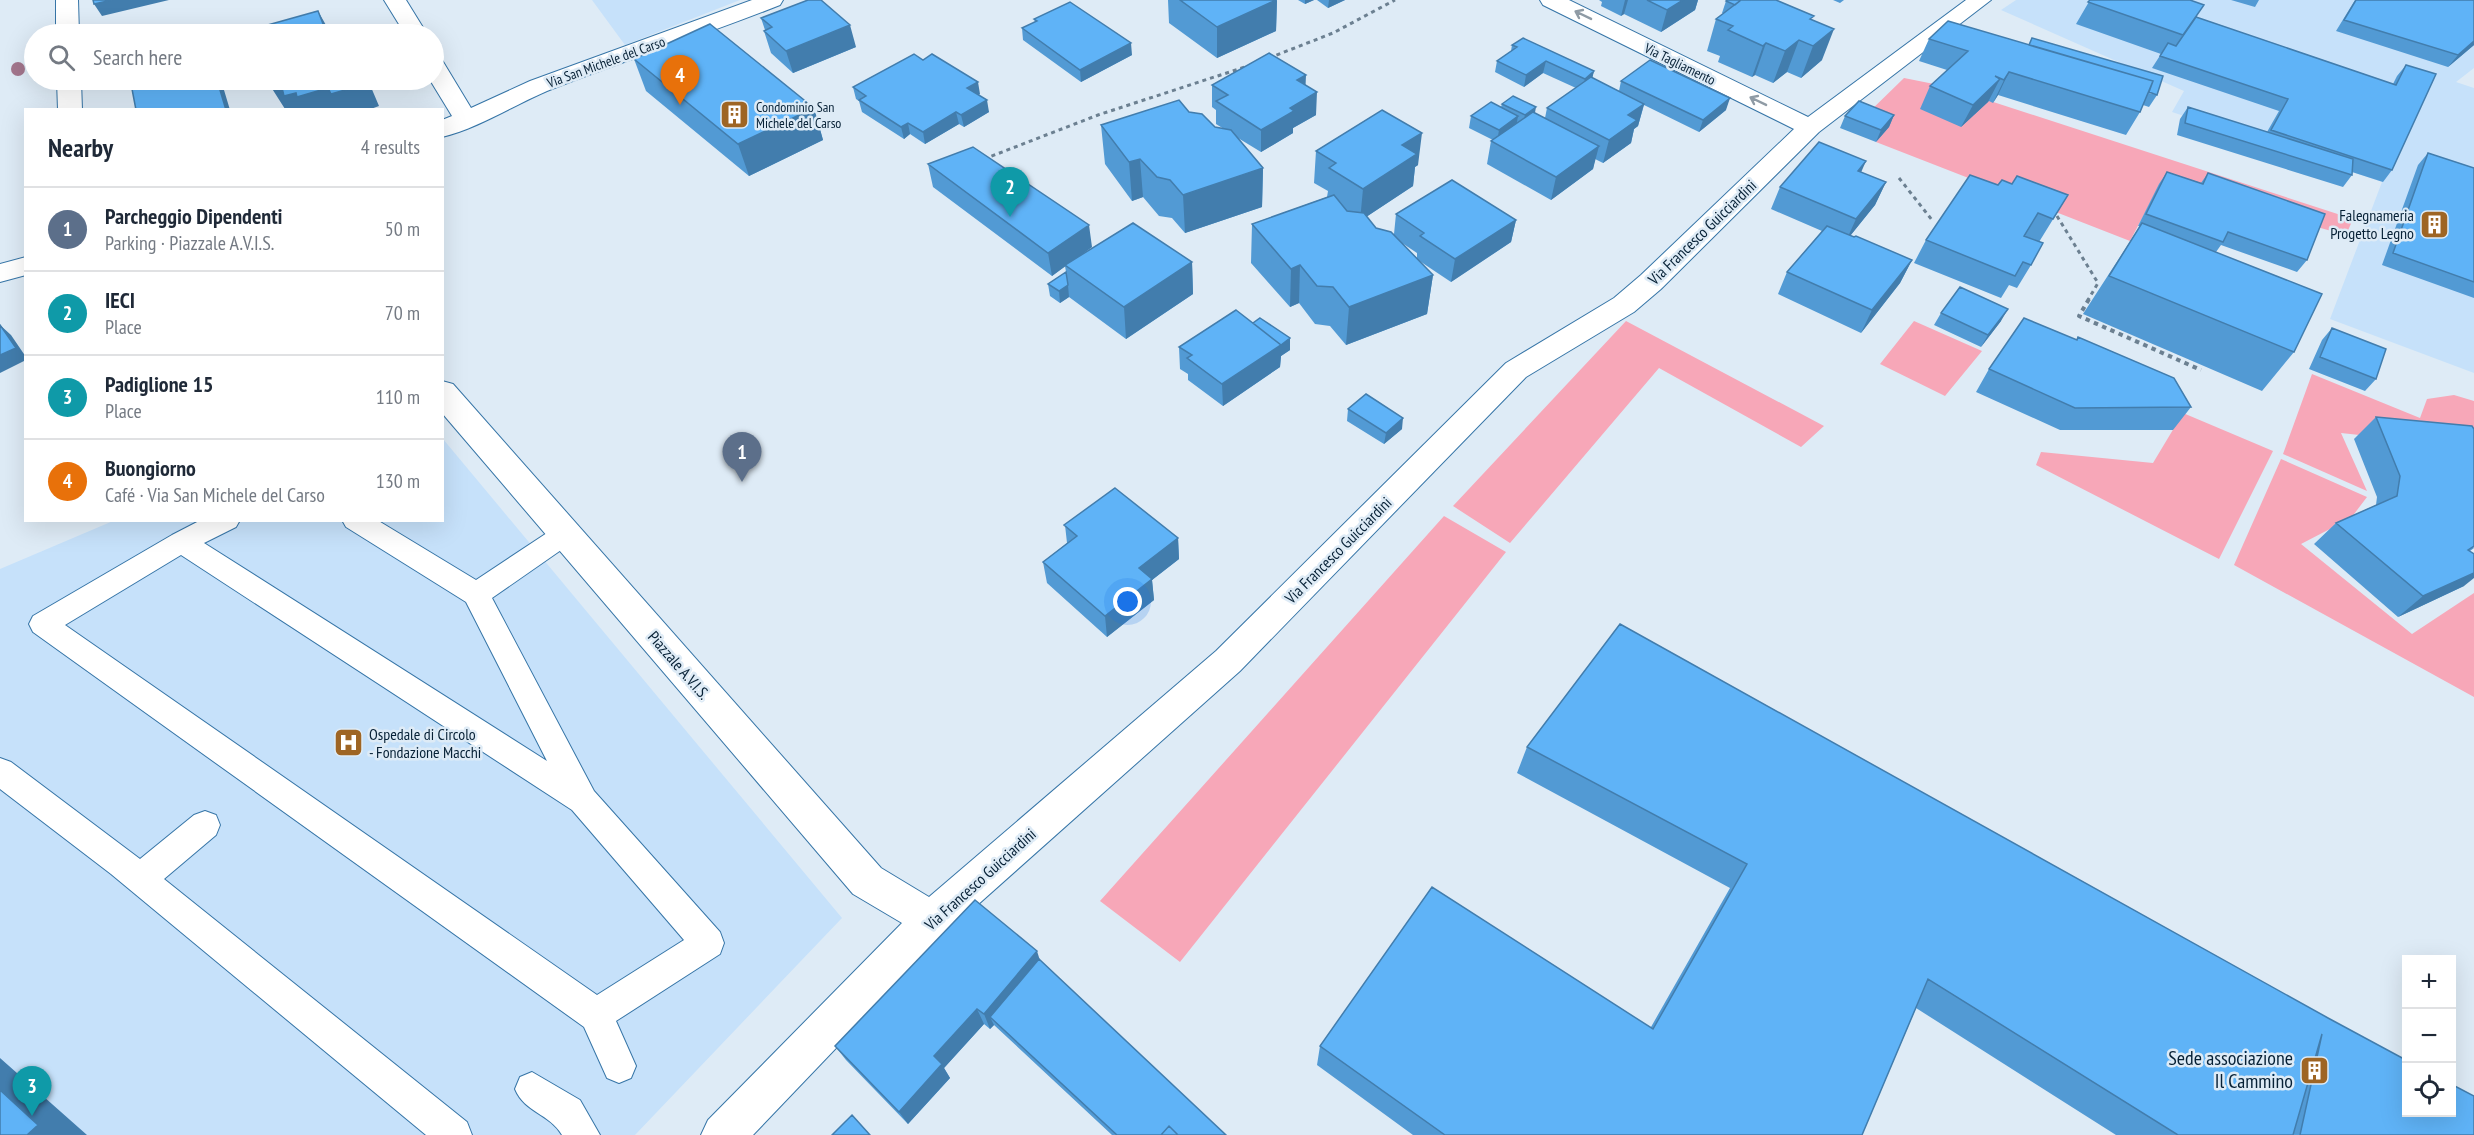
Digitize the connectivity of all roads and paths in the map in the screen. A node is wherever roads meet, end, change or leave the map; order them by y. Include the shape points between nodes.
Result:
1 (67, 0) edge
2 (395, 0) edge
3 (772, 0) edge
4 (1395, 0) edge
5 (1551, 0) edge
6 (1980, 0) edge
7 (68, 24) edge
8 (410, 24) edge
9 (1259, 62) edge
10 (1248, 66) edge
11 (444, 82) edge
12 (69, 90) edge
13 (70, 108) edge
14 (466, 120) junction
15 (1810, 127) junction
16 (444, 129) edge
17 (981, 160) edge
18 (1899, 177) dead end
19 (2057, 216) edge
20 (1932, 220) dead end
21 (24, 267) edge
22 (0, 273) edge
23 (2201, 370) dead end
24 (444, 394) edge
25 (223, 522) edge
26 (358, 522) edge
27 (564, 534) junction
28 (181, 542) junction
29 (476, 594) junction
30 (0, 771) edge
31 (584, 801) junction
32 (205, 825) dead end
33 (140, 879) junction
34 (932, 920) junction
35 (596, 1015) junction
36 (619, 1066) dead end
37 (532, 1089) dead end
38 (454, 1135) edge
39 (582, 1135) edge
40 (723, 1135) edge

1 - 7 street
2 - 8 street
3 - 14 street, Via San Michele del Carso via 539,86
4 - 9 path via 1333,33
15 -> 5 street, Via Tagliamento
6 - 15 street, Via Francesco Guicciardini
10 - 17 path via 1098,115
11 - 14 street
12 - 13 street
14 - 16 street, Via San Michele del Carso
15 - 34 street, Via Francesco Guicciardini via 1624,305 1516,370 1228,661
18 - 20 path
19 - 23 path via 2098,283 2079,316
21 - 22 street
24 - 27 street, Piazzale A.V.I.S.
25 - 28 lane
26 - 29 lane
27 - 29 lane
27 - 34 street, Piazzale A.V.I.S. via 867,881
28 - 31 lane
28 - 35 lane via 44,624
29 - 31 lane
30 - 33 lane
31 - 35 lane via 708,943
32 - 33 lane
33 - 38 lane
34 - 40 street, Via Francesco Guicciardini
35 - 36 lane
37 - 39 lane via 568,1112

